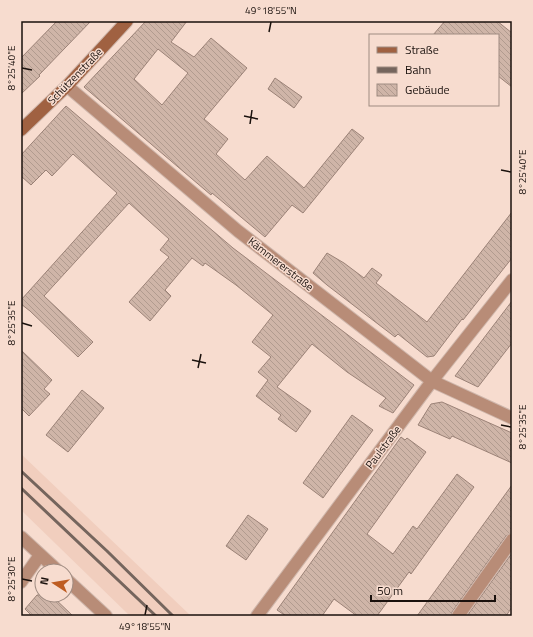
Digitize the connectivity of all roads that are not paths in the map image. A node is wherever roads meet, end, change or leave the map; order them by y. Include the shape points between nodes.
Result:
1 (127, 21) edge
2 (67, 86) junction
3 (21, 130) edge
4 (512, 280) edge
5 (432, 381) junction
6 (512, 418) edge
7 (21, 537) edge
8 (512, 540) edge
9 (40, 555) junction
10 (49, 563) edge
11 (21, 582) edge
12 (74, 586) edge
13 (106, 616) edge
14 (257, 616) edge
15 (458, 616) edge

1 - 2 main road, Schützenstraße
2 - 3 main road, Schützenstraße
2 - 5 street, Kämmererstraße via 238,231
4 - 5 street, Paulstraße
5 - 6 street, Kämmererstraße
5 - 14 street, Paulstraße
7 - 9 street
8 - 15 street
9 - 10 street
9 - 11 street
12 - 13 street

